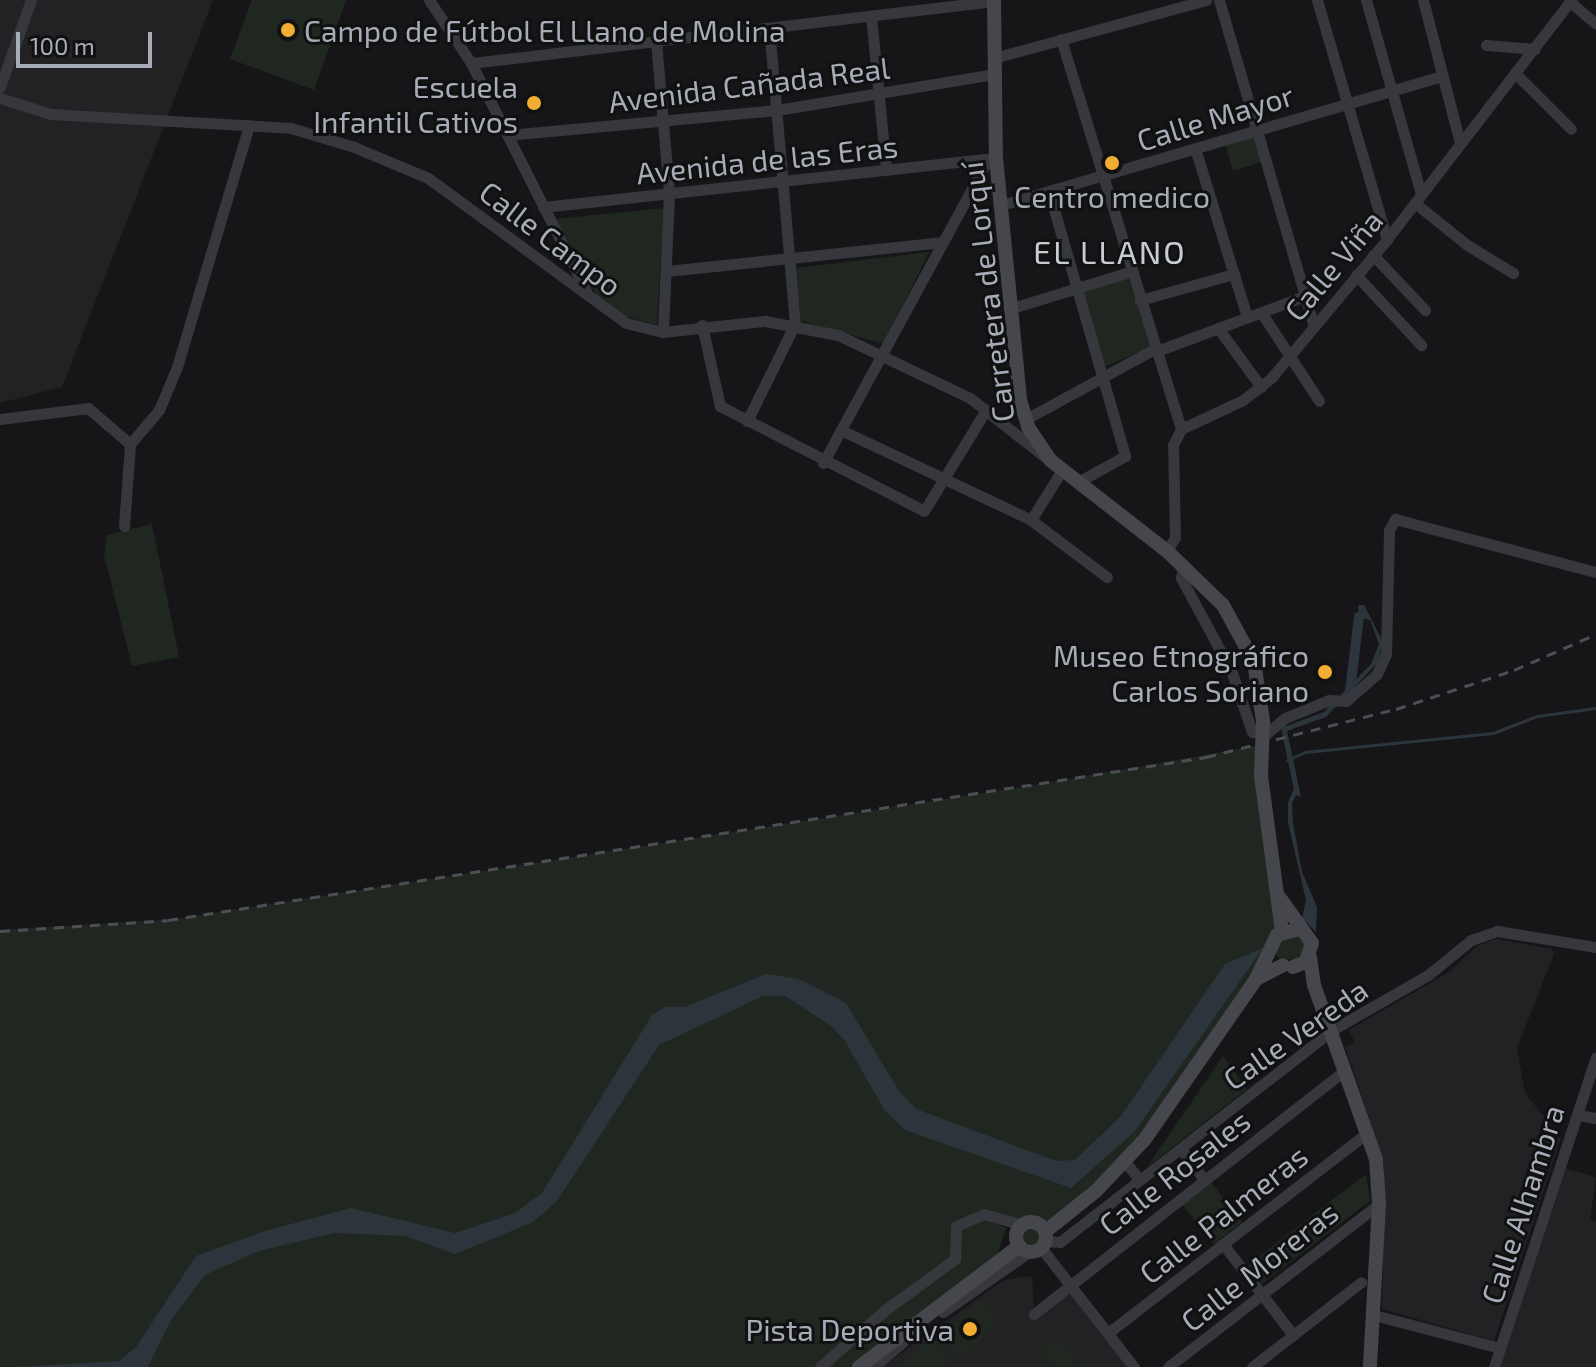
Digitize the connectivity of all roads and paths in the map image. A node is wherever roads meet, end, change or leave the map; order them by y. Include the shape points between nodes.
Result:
1 (31, 0) edge
2 (429, 0) edge
3 (1206, 0) edge
4 (1219, 0) edge
5 (1317, 0) edge
6 (1366, 0) edge
7 (1423, 0) edge
8 (994, 1) edge
9 (1570, 1) edge
10 (1189, 2) edge
11 (871, 16) junction
12 (1596, 24) edge
13 (769, 28) junction
14 (1061, 39) junction
15 (656, 41) junction
16 (1486, 45) dead end
17 (1535, 49) junction
18 (994, 58) junction
19 (471, 63) junction
20 (1515, 73) junction
21 (995, 74) junction
22 (1443, 76) junction
23 (0, 87) edge
24 (1392, 91) junction
25 (879, 94) junction
26 (0, 98) edge
27 (1347, 103) junction
28 (777, 110) junction
29 (664, 120) junction
30 (249, 125) junction
31 (1257, 129) junction
32 (1571, 129) dead end
33 (507, 135) junction
34 (1460, 143) junction
35 (1195, 148) junction
36 (992, 159) junction
37 (886, 170) junction
38 (1103, 176) junction
39 (784, 180) junction
40 (1049, 192) junction
41 (669, 194) junction
42 (1418, 199) junction
43 (1001, 205) junction
44 (543, 207) junction
45 (1387, 240) junction
46 (941, 242) junction
47 (1373, 255) junction
48 (791, 256) junction
49 (667, 271) junction
50 (1132, 271) junction
51 (1513, 273) dead end
52 (1234, 274) junction
53 (1356, 275) junction
54 (1074, 289) junction
55 (1305, 296) junction
56 (1140, 300) junction
57 (594, 304) junction
58 (1012, 308) junction
59 (1425, 310) dead end
60 (1261, 312) junction
61 (1247, 317) junction
62 (795, 324) junction
63 (702, 325) junction
64 (1314, 326) junction
65 (1218, 328) junction
66 (663, 332) junction
67 (1421, 345) dead end
68 (1156, 349) junction
69 (884, 352) junction
70 (1290, 355) junction
71 (1098, 375) junction
72 (1261, 387) junction
73 (1319, 401) dead end
74 (986, 410) junction
75 (0, 419) edge
76 (1026, 419) junction
77 (747, 421) junction
78 (1181, 429) junction
79 (841, 430) junction
80 (130, 444) junction
81 (823, 463) junction
82 (1056, 465) junction
83 (944, 480) junction
84 (1078, 482) junction
85 (1031, 520) junction
86 (124, 526) dead end
87 (1167, 551) junction
88 (1183, 564) junction
89 (1596, 572) edge
90 (1107, 577) dead end
91 (1280, 897) junction
92 (1300, 929) junction
93 (1282, 931) junction
94 (1272, 946) junction
95 (1596, 947) edge
96 (1310, 957) junction
97 (1288, 966) junction
98 (1255, 981) junction
99 (1314, 985) junction
100 (1332, 1030) junction
101 (1596, 1057) edge
102 (1345, 1070) junction
103 (1577, 1115) junction
104 (1596, 1118) edge
105 (1367, 1133) junction
106 (1181, 1149) junction
107 (1125, 1162) junction
108 (1204, 1179) junction
109 (1140, 1180) junction
110 (1379, 1204) junction
111 (1022, 1225) junction
112 (1036, 1244) junction
113 (1223, 1244) junction
114 (1361, 1282) dead end
115 (1070, 1285) junction
116 (1262, 1294) junction
117 (1034, 1314) dead end
118 (1374, 1315) junction
119 (1108, 1333) junction
120 (1293, 1335) junction
121 (1500, 1348) junction
122 (820, 1367) edge
123 (859, 1367) edge
124 (873, 1367) edge
125 (1134, 1367) edge
126 (1168, 1367) edge
127 (1252, 1367) edge
128 (1370, 1367) edge
129 (1494, 1367) edge

1 - 23 street
2 - 19 street
3 - 10 street
4 - 31 street
5 - 27 street
6 - 24 street
7 - 22 street
8 - 11 street
8 - 18 main road, Carretera de Lorquí
9 - 12 street
9 - 17 street, Calle Viña
10 - 14 street
11 - 13 street
11 - 25 street
13 - 15 street
13 - 28 street
14 - 18 street
14 - 38 street
15 - 19 street
15 - 29 street
16 - 17 street
17 - 20 street, Calle Viña
18 - 21 main road, Carretera de Lorquí
19 - 33 street
20 - 32 street
20 - 34 street, Calle Viña
21 - 25 street, Avenida Cañada Real
21 - 36 main road, Carretera de Lorquí
22 - 24 street, Calle Mayor
22 - 34 street
24 - 27 street, Calle Mayor
24 - 42 street
25 - 28 street, Avenida Cañada Real
25 - 37 street
26 - 30 street, Calle Campo via 50,114
27 - 31 street, Calle Mayor
27 - 45 street
28 - 29 street, Avenida Cañada Real
28 - 39 street
29 - 33 street, Avenida Cañada Real
29 - 41 street
30 - 57 street, Calle Campo via 291,128 428,178 544,260
30 - 80 street via 177,367 159,410
31 - 35 street, Calle Mayor
31 - 55 street
33 - 44 street
34 - 42 street, Calle Viña
35 - 38 street, Calle Mayor
35 - 52 street
36 - 37 street, Avenida de las Eras
36 - 43 main road, Carretera de Lorquí
36 - 46 street
37 - 39 street, Avenida de las Eras
38 - 40 street, Calle Mayor
38 - 50 street
39 - 41 street, Avenida de las Eras
39 - 48 street
40 - 43 street, Calle Mayor
40 - 54 street
41 - 44 street, Avenida de las Eras
41 - 49 street
42 - 45 street, Calle Viña
42 - 51 street via 1467,245
43 - 58 main road, Carretera de Lorquí
44 - 57 street
45 - 47 street, Calle Viña
46 - 48 street
46 - 69 street
47 - 53 street, Calle Viña
47 - 59 street
48 - 49 street
48 - 62 street
49 - 66 street
50 - 54 street
50 - 56 street
52 - 56 street
52 - 61 street
53 - 64 street, Calle Viña
53 - 67 street
54 - 58 street
54 - 71 street
55 - 60 street
55 - 64 street
56 - 68 street
57 - 66 street, Calle Campo via 626,323
58 - 76 main road, Carretera de Lorquí
60 - 61 street
60 - 70 street
61 - 65 street
62 - 63 street, Calle Campo
62 - 69 street, Calle Campo
62 - 77 street
63 - 66 street, Calle Campo
63 - 77 street via 720,406
64 - 70 street, Calle Viña
65 - 68 street
65 - 72 street
68 - 71 street
68 - 78 street
69 - 74 street, Calle Campo
69 - 79 street
70 - 72 street, Calle Viña
70 - 73 street
71 - 76 street
71 - 84 street via 1125,456
72 - 78 street, Calle Viña via 1232,407
74 - 82 street, Calle Campo
74 - 83 street
75 - 80 street via 88,408
76 - 82 main road, Carretera de Lorquí
77 - 81 street
78 - 87 street via 1173,445 1175,537
79 - 81 street
79 - 83 street
80 - 86 street
81 - 83 street via 924,511
82 - 84 main road, Carretera de Lorquí
82 - 85 street
83 - 85 street
84 - 87 main road, Carretera de Lorquí
85 - 90 street
87 - 88 main road, Carretera de Lorquí
88 - 89 street via 1181,578 1231,670 1252,732 1267,733 1285,718 1329,700 1346,701 1377,674 1386,654 1389,530 1395,519
88 - 91 main road, Carretera de Lorquí, bridge via 1241,631 1259,681 1266,841
91 - 92 main road
91 - 93 main road
92 - 93 main road
92 - 96 main road via 1312,943
93 - 94 main road
94 - 97 main road
94 - 98 main road
95 - 100 street, Calle Vereda via 1497,931
96 - 97 main road
96 - 99 main road
97 - 98 main road
97 - 99 main road
98 - 107 main road
99 - 100 main road
100 - 102 main road
100 - 106 street, Calle Vereda
101 - 103 street, Calle Alhambra
102 - 105 main road
102 - 108 street, Calle Rosales
103 - 104 street
103 - 121 street, Calle Alhambra
105 - 110 main road via 1376,1159
105 - 113 street, Calle Palmeras
106 - 108 street
106 - 109 street, Calle Vereda
107 - 109 street
107 - 112 main road
108 - 115 street, Calle Rosales
109 - 112 street, Calle Vereda via 1060,1242
110 - 116 street, Calle Moreras
110 - 118 main road
111 - 112 main road via 1016,1236
111 - 112 main road via 1035,1222
111 - 122 street via 984,1214 956,1226 955,1259
112 - 115 street
112 - 123 main road
112 - 124 street, Calle Vereda
113 - 116 street
113 - 119 street, Calle Palmeras
114 - 120 street
115 - 117 street, Calle Rosales
115 - 119 street
116 - 120 street
116 - 126 street, Calle Moreras
118 - 121 street
118 - 128 main road
119 - 125 street
120 - 127 street
121 - 129 street, Calle Alhambra

